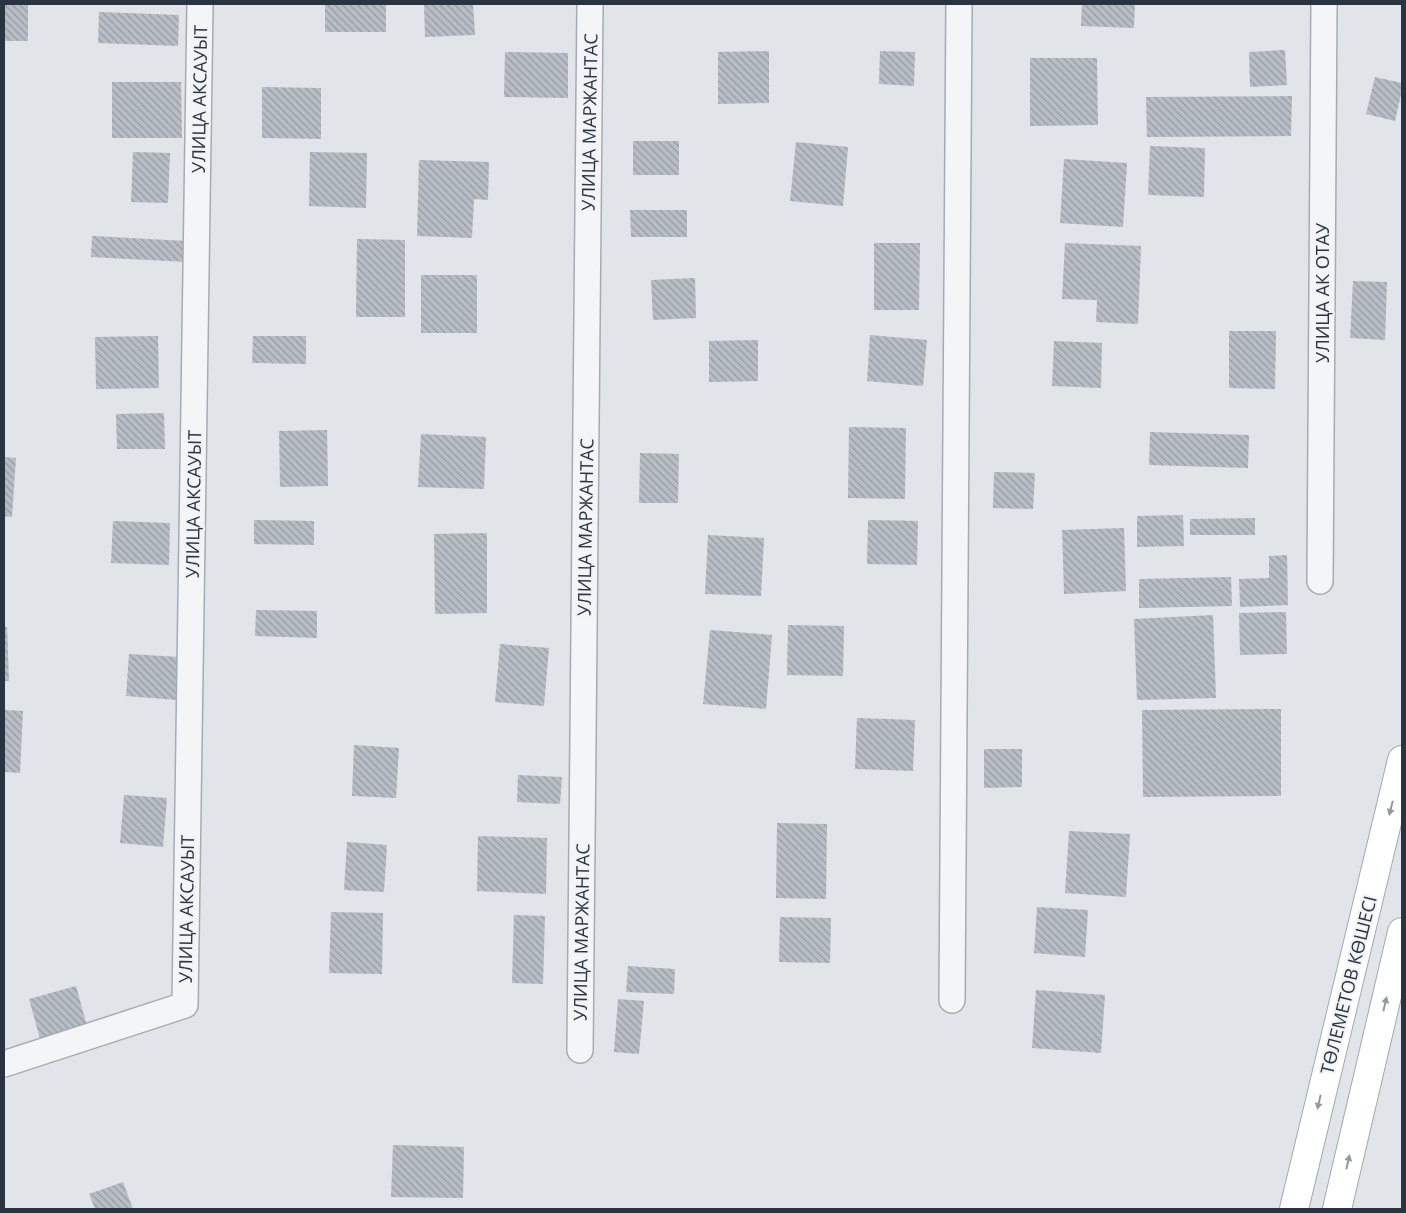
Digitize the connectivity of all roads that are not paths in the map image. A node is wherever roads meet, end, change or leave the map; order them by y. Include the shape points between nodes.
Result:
1 (200, 4) edge
2 (590, 4) edge
3 (959, 4) edge
4 (1324, 4) edge
5 (1320, 581) dead end
6 (1402, 760) edge
7 (1402, 932) edge
8 (952, 1000) dead end
9 (580, 1050) dead end
10 (4, 1064) edge
11 (1294, 1209) edge
12 (1337, 1209) edge

1 - 10 street, УЛИЦА АКСАУЫТ via 185,1005
2 - 9 street, УЛИЦА МАРЖАНТАС
3 - 8 street
4 - 5 street, УЛИЦА АК ОТАУ
6 -> 11 main road, ТӨЛЕМЕТОВ КӨШЕСІ
12 -> 7 main road

